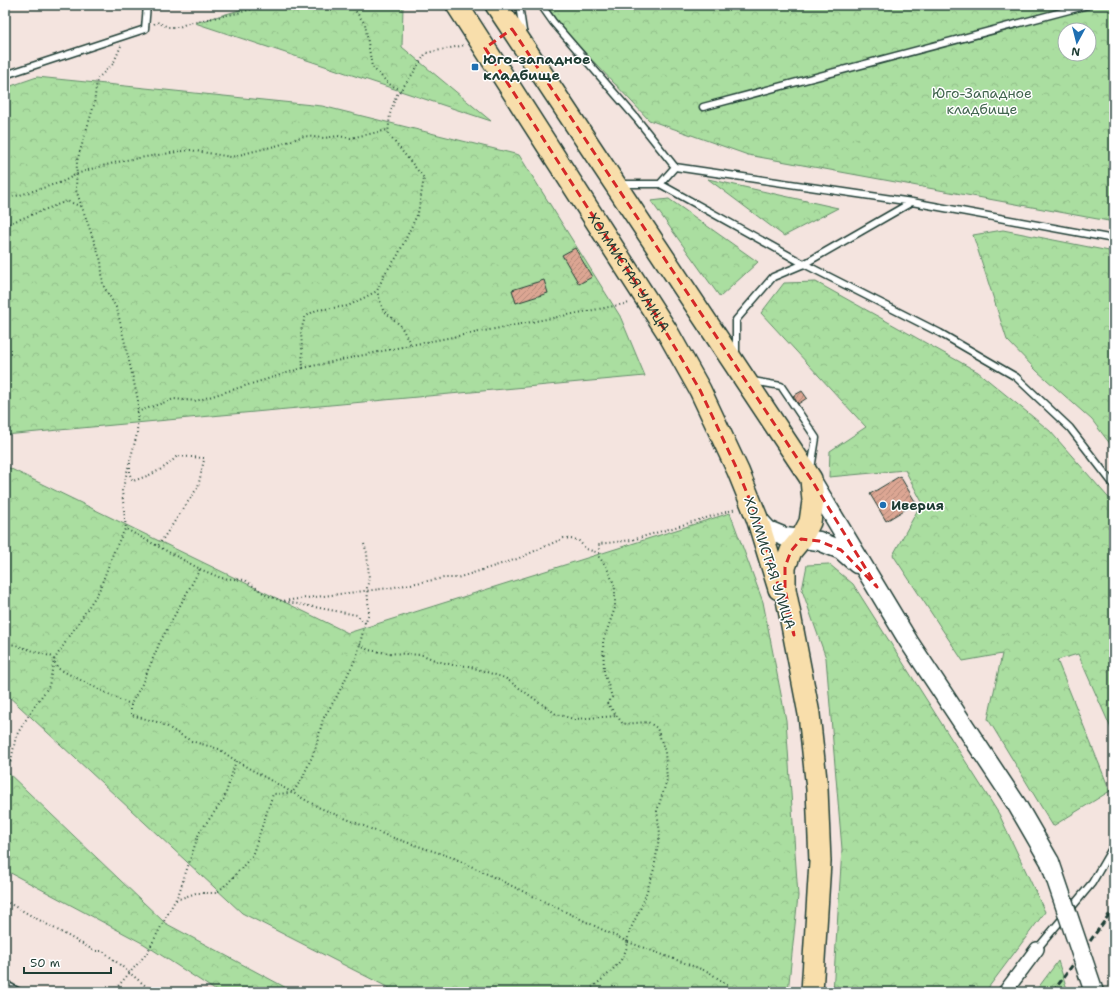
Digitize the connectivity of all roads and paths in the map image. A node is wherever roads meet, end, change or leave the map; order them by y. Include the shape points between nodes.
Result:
1 (147, 5) edge
2 (265, 5) edge
3 (351, 5) edge
4 (457, 5) edge
5 (496, 5) edge
6 (519, 5) edge
7 (541, 5) edge
8 (1088, 5) edge
9 (145, 29) junction
10 (512, 29) junction
11 (127, 35) junction
12 (483, 45) junction
13 (525, 48) junction
14 (5, 75) edge
15 (401, 90) junction
16 (703, 107) dead end
17 (388, 130) junction
18 (675, 166) junction
19 (77, 174) junction
20 (660, 184) junction
21 (616, 185) junction
22 (5, 198) edge
23 (912, 202) junction
24 (82, 207) junction
25 (5, 225) edge
26 (1114, 239) edge
27 (804, 264) junction
28 (377, 291) junction
29 (647, 300) junction
30 (412, 345) junction
31 (303, 368) junction
32 (741, 373) junction
33 (137, 412) junction
34 (130, 460) junction
35 (810, 478) junction
36 (1114, 485) edge
37 (754, 511) junction
38 (126, 529) junction
39 (801, 539) junction
40 (364, 544) dead end
41 (158, 546) junction
42 (599, 553) junction
43 (200, 569) junction
44 (877, 587) junction
45 (367, 590) junction
46 (282, 601) junction
47 (365, 623) junction
48 (794, 635) junction
49 (5, 642) edge
50 (360, 644) junction
51 (54, 660) junction
52 (131, 704) junction
53 (617, 716) junction
54 (5, 751) edge
55 (236, 761) junction
56 (11, 762) junction
57 (5, 770) edge
58 (292, 793) junction
59 (1114, 845) edge
60 (175, 900) junction
61 (5, 901) edge
62 (628, 942) junction
63 (1037, 949) joint
64 (130, 973) junction
65 (5, 984) edge
66 (19, 992) edge
67 (113, 992) edge
68 (153, 992) edge
69 (587, 992) edge
70 (737, 992) edge
71 (812, 992) edge
72 (1005, 992) edge
73 (1094, 992) edge

1 - 9 lane
2 - 9 path via 179,27 168,27 157,22
3 - 15 path via 365,24 372,67 389,84
4 - 12 highway, ХОЛМИСТАЯ УЛИЦА
5 - 10 highway, ХОЛМИСТАЯ УЛИЦА
6 - 13 lane
7 - 18 lane
8 - 16 lane
9 - 11 lane
10 - 12 highway
10 - 13 highway, ХОЛМИСТАЯ УЛИЦА
11 - 14 lane
11 - 19 path via 113,64 97,79 94,105 77,161
12 - 15 path via 426,53
12 - 29 highway, ХОЛМИСТАЯ УЛИЦА
13 - 21 highway, ХОЛМИСТАЯ УЛИЦА
15 - 17 path via 396,96 390,114
17 - 19 path via 350,138 304,136 231,157 190,150 126,160
17 - 28 path via 388,134 424,178 418,213
18 - 20 lane
18 - 23 lane
19 - 22 path via 62,182
19 - 24 path via 76,190
20 - 21 lane
20 - 27 lane
21 - 32 highway, ХОЛМИСТАЯ УЛИЦА
23 - 26 lane
23 - 27 lane
24 - 25 path via 67,201
24 - 33 path via 101,261 102,285 118,309 138,400
27 - 32 lane via 773,277 736,320
27 - 36 lane via 940,332 1016,377 1070,428
28 - 30 path via 383,310 401,326
28 - 31 path via 348,306 316,310 305,317 301,331
29 - 30 path
29 - 37 highway, ХОЛМИСТАЯ УЛИЦА via 700,390
30 - 31 path
31 - 33 path via 196,401 174,399
32 - 35 highway, ХОЛМИСТАЯ УЛИЦА
33 - 34 path via 137,434
34 - 38 path via 122,491
34 - 41 path via 130,476 133,481 170,464 176,456 204,458 198,487
35 - 39 highway, ХОЛМИСТАЯ УЛИЦА via 813,501 810,522
35 - 44 main road
37 - 39 main road via 768,530 785,537
37 - 42 path via 632,540 599,544
37 - 48 highway, ХОЛМИСТАЯ УЛИЦА
38 - 41 path
38 - 51 path via 114,551 99,591
39 - 44 main road via 819,541 841,550 857,563
39 - 48 highway, ХОЛМИСТАЯ УЛИЦА via 791,551 785,567 785,589
40 - 45 path via 369,578
41 - 43 path
42 - 45 path via 586,550 578,540 564,538 517,559 457,578
42 - 53 path via 615,586 615,608 604,641 604,672 612,697 606,702
43 - 46 path via 221,578 245,580 266,595
43 - 52 path via 160,642
44 - 73 main road, bridge via 909,642 1016,805 1050,862
45 - 46 path
45 - 47 path via 369,612
46 - 47 path via 357,615
47 - 50 path
48 - 71 highway via 809,714 817,789 820,862
49 - 51 path via 53,657
50 - 53 path via 368,650 423,655 505,678 556,714 574,719
50 - 58 path via 357,656 337,696 322,719 315,750 302,779
51 - 52 path via 57,668
51 - 56 path via 49,686 16,736
52 - 55 path via 131,715 161,722 191,742 219,749
53 - 62 path via 623,724 648,722 657,728 665,752 667,780 657,811 660,833 654,869 630,930
54 - 56 path
55 - 58 path
55 - 60 path via 224,799 199,833
56 - 57 path
58 - 60 path via 272,794 252,856 216,894 196,893
58 - 62 path via 320,808 388,836 454,858
59 - 63 lane via 1092,883
60 - 64 path via 147,953
61 - 64 path via 95,951 103,951
62 - 69 path via 619,964
62 - 70 path via 709,972
63 - 72 street
64 - 67 path
64 - 68 path
65 - 66 lane

